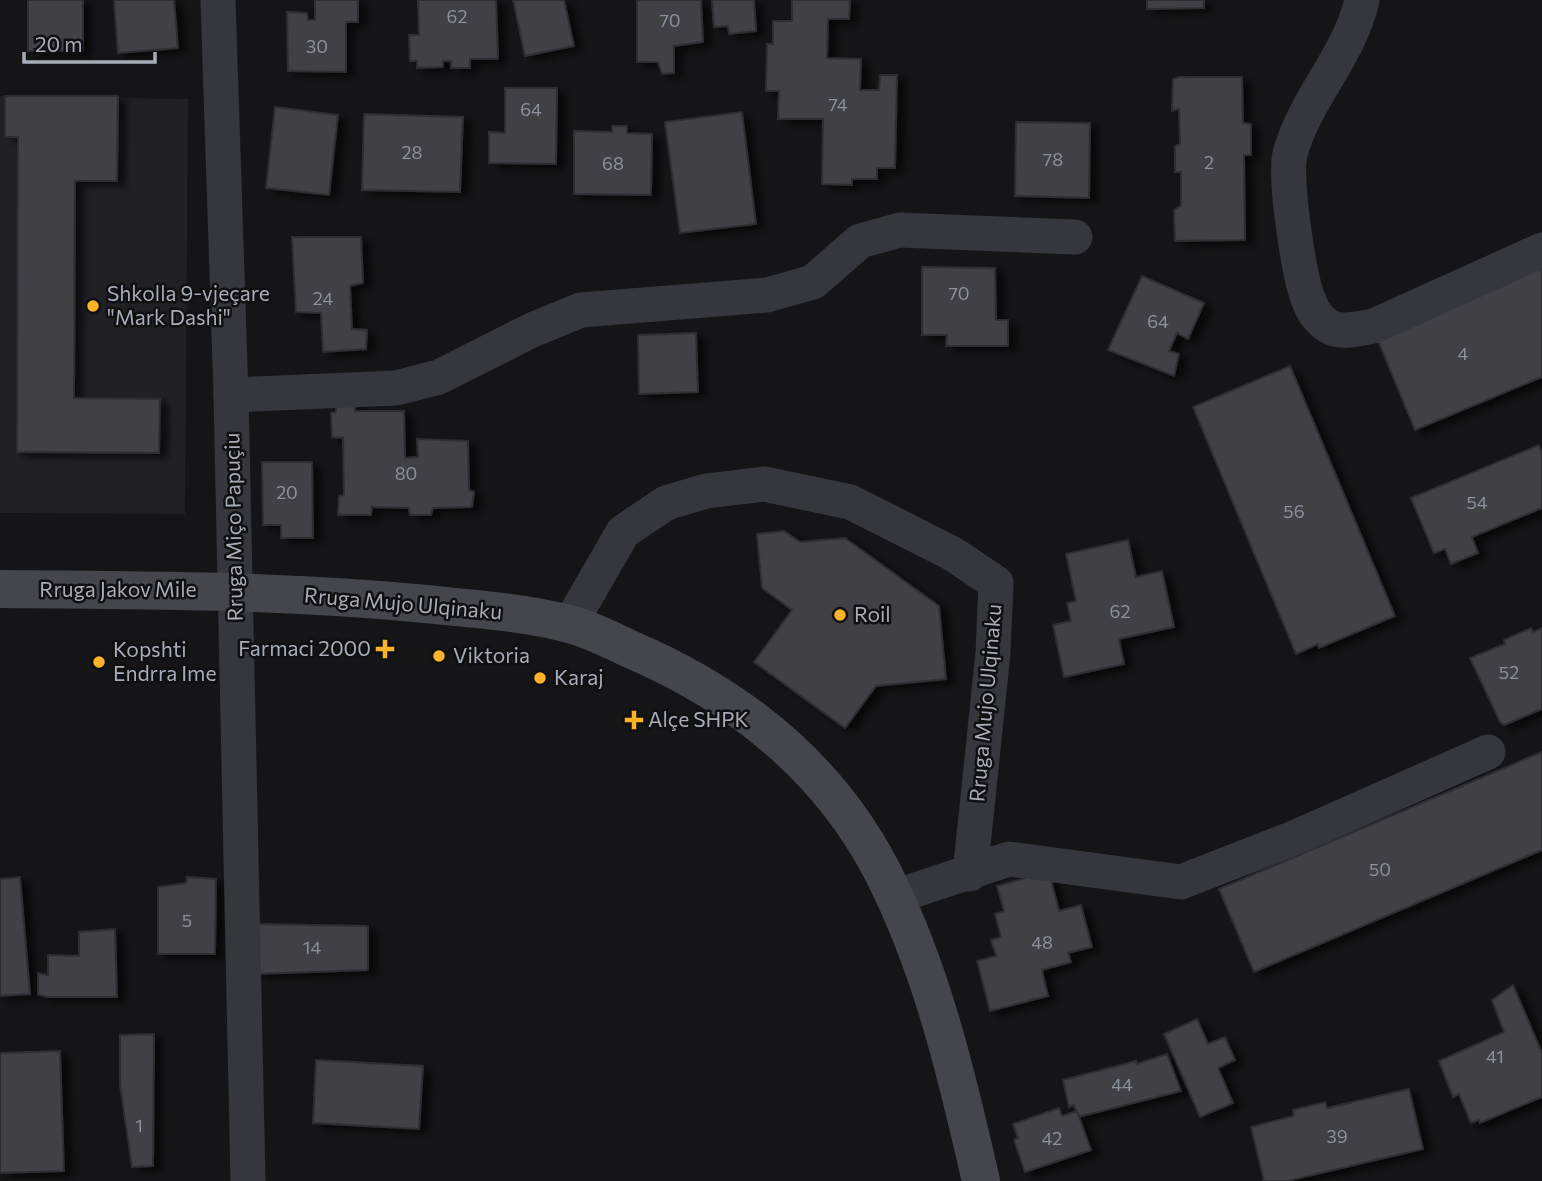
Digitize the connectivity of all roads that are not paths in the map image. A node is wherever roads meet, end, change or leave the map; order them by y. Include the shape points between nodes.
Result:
1 (218, 0) edge
2 (1362, 0) edge
3 (1075, 237) dead end
4 (1542, 250) edge
5 (231, 396) junction
6 (0, 589) edge
7 (235, 591) junction
8 (570, 624) junction
9 (1488, 752) dead end
10 (970, 874) junction
11 (894, 897) junction
12 (248, 1181) edge
13 (981, 1181) edge

1 - 5 street, Rruga Miço Papuçiu
2 - 4 street via 1339,60 1296,134 1289,157 1291,207 1307,298 1316,316 1332,328 1374,326
3 - 5 street via 900,230 860,242 813,282 767,295 581,310 417,383 396,388
5 - 7 street, Rruga Miço Papuçiu
6 - 7 main road, Rruga Jakov Mile
7 - 8 main road, Rruga Mujo Ulqinaku via 368,598
7 - 12 street, Rruga Miço Papuçiu
8 - 10 street, Rruga Mujo Ulqinaku via 623,532 666,503 706,491 764,484 850,502 953,554 996,583
8 - 11 main road, Rruga Mujo Ulqinaku via 673,668 771,730 810,770 862,838
9 - 10 street via 1294,838 1181,882 1009,859
10 - 11 street
11 - 13 main road, Rruga Mujo Ulqinaku via 913,941 960,1090

